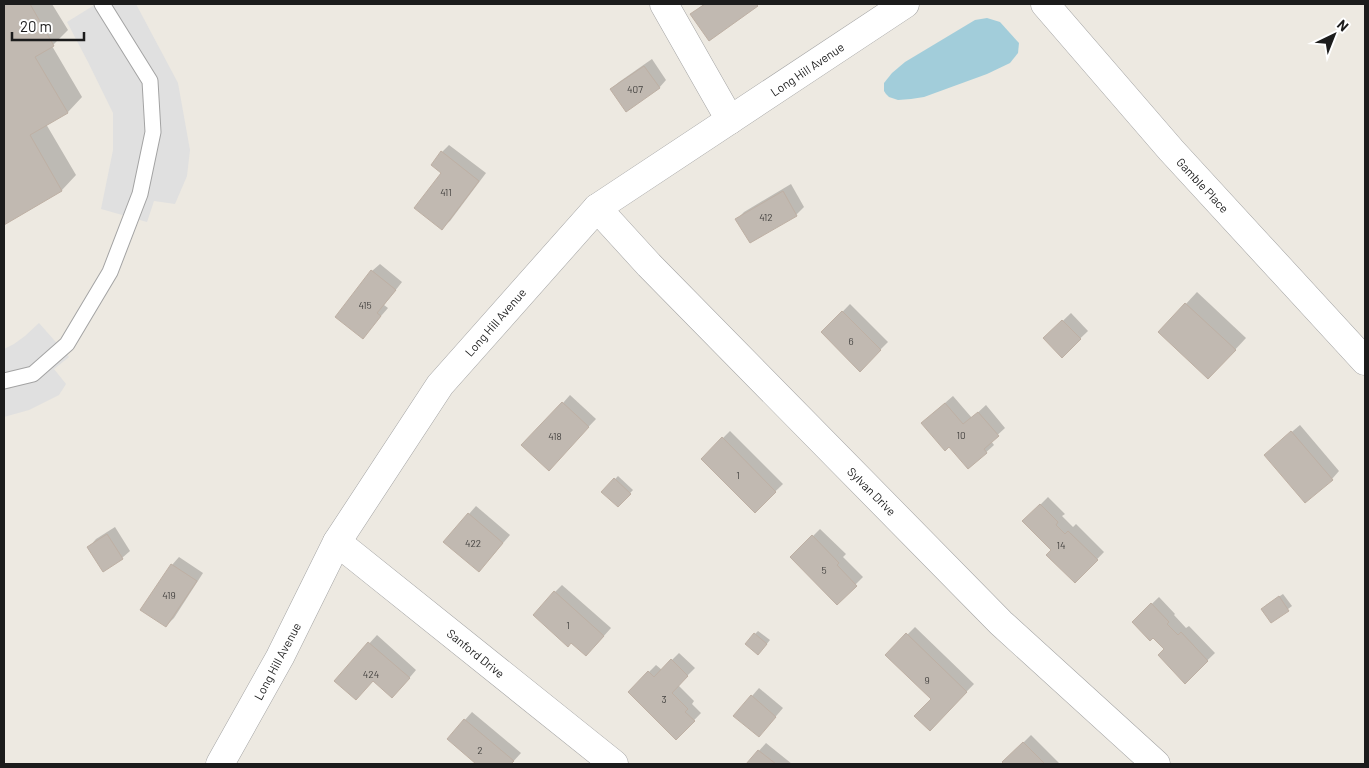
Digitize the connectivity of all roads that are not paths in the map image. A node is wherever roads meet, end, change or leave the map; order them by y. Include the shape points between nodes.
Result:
1 (102, 4) edge
2 (664, 4) edge
3 (905, 4) edge
4 (1045, 4) edge
5 (730, 120) junction
6 (597, 208) junction
7 (1365, 361) edge
8 (4, 381) edge
9 (337, 542) junction
10 (220, 764) edge
11 (614, 764) edge
12 (1156, 764) edge

1 - 8 lane via 150,81 153,132 140,194 110,272 66,344 33,374
2 - 5 street
3 - 5 street, Long Hill Avenue
4 - 7 street, Gamble Place via 1171,150
5 - 6 street, Long Hill Avenue
6 - 9 street, Long Hill Avenue via 440,385
6 - 12 street, Sylvan Drive via 649,265 1001,623
9 - 10 street, Long Hill Avenue via 280,657
9 - 11 street, Sanford Drive

